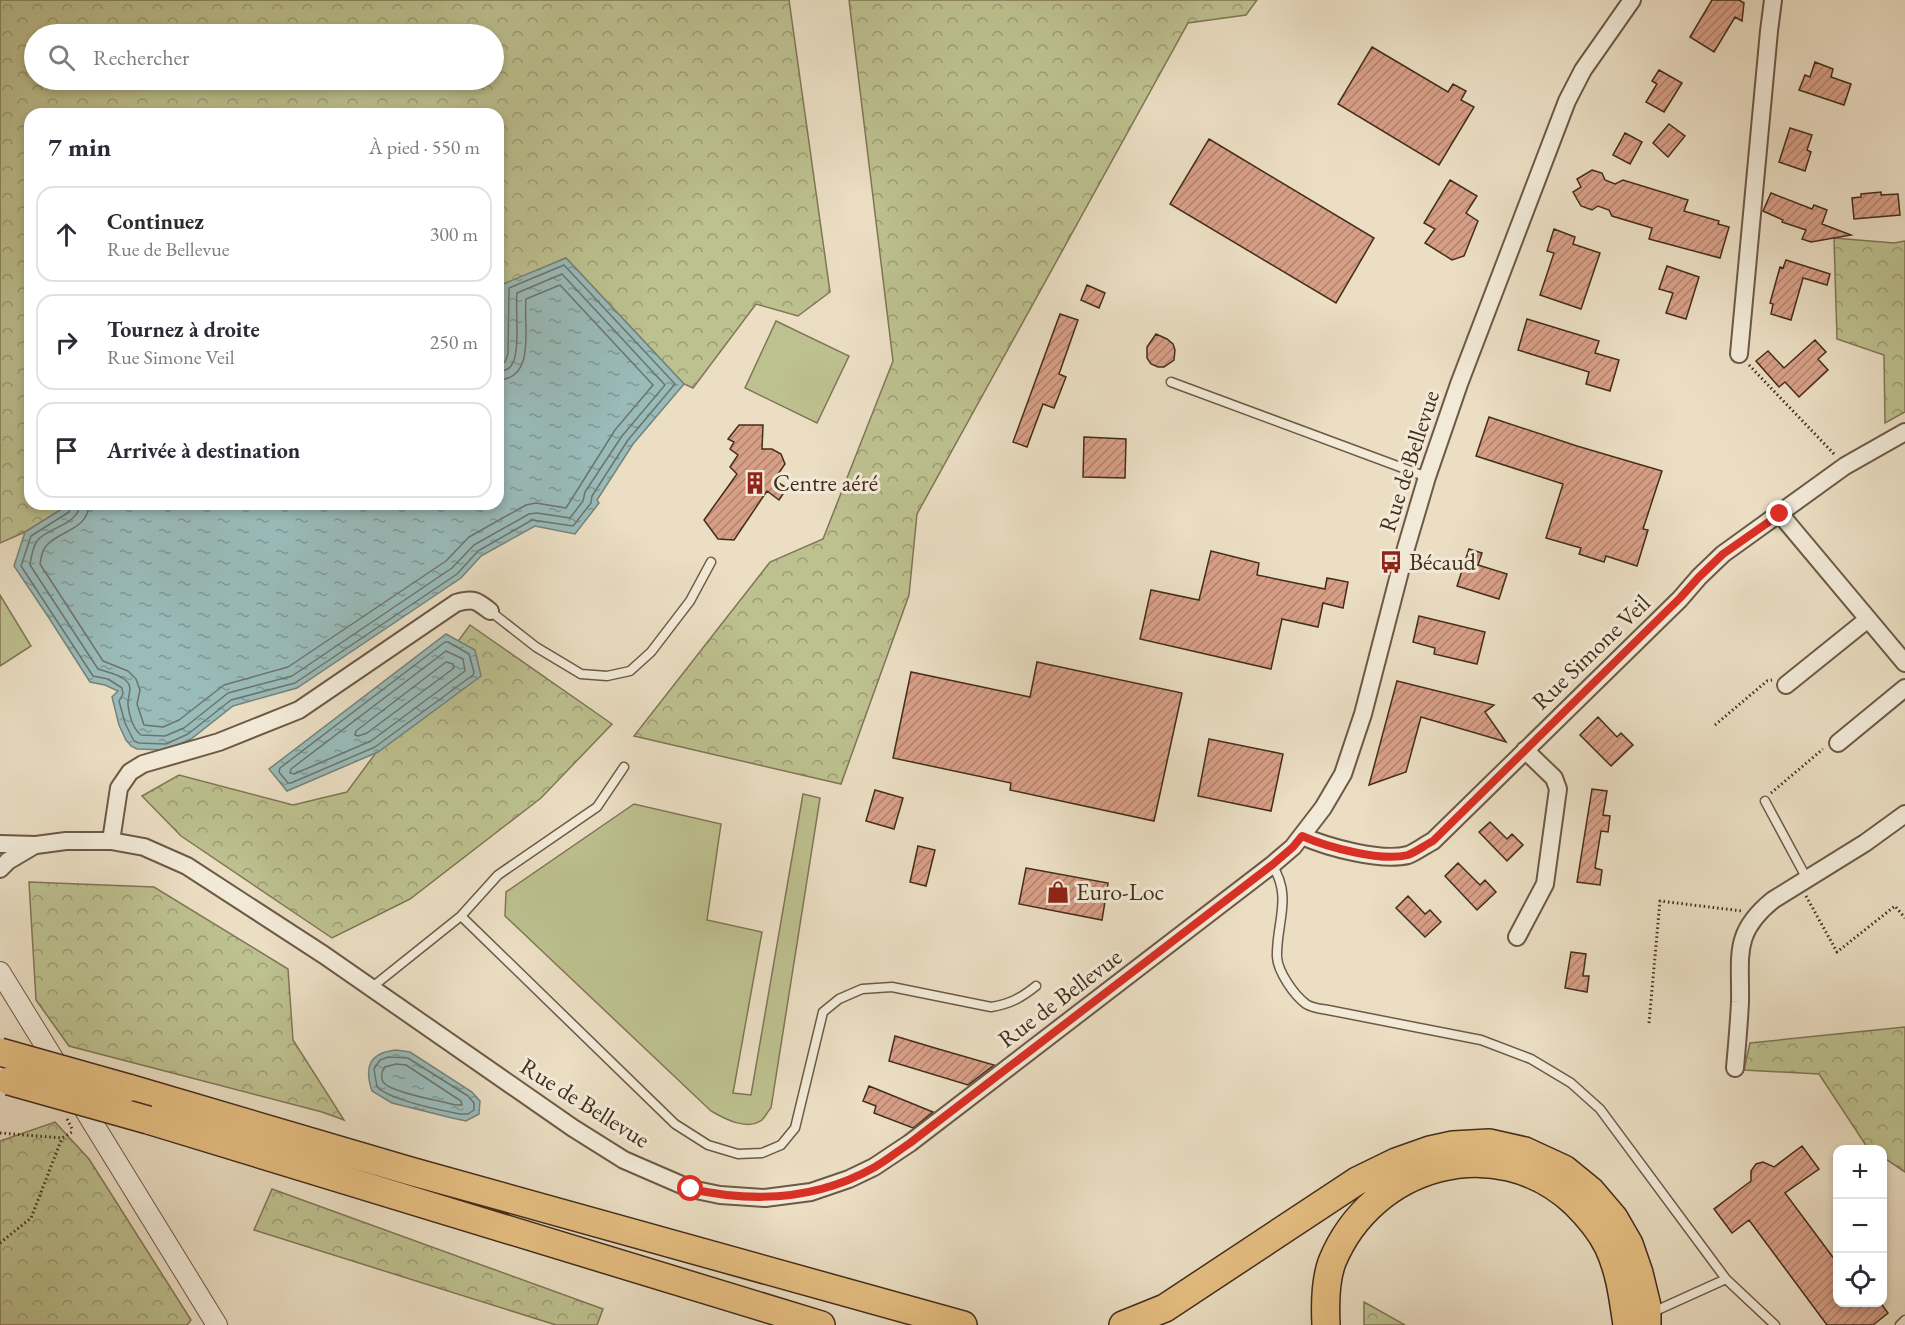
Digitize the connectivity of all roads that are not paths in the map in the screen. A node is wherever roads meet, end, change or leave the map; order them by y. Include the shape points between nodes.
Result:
1 (1632, 0) edge
2 (1773, 0) edge
3 (1739, 354) road end
4 (1171, 382) dead end
5 (1905, 432) edge
6 (1427, 477) junction
7 (1780, 514) junction
8 (711, 562) dead end
9 (489, 611) joint
10 (1868, 619) junction
11 (1905, 663) edge
12 (1786, 685) road end
13 (1905, 688) edge
14 (1838, 743) road end
15 (1525, 750) junction
16 (624, 767) dead end
17 (1765, 801) road end
18 (1905, 814) edge
19 (1302, 836) junction
20 (111, 841) junction
21 (0, 844) edge
22 (36, 845) junction
23 (1272, 865) junction
24 (0, 869) edge
25 (1803, 881) junction
26 (461, 916) junction
27 (1517, 937) dead end
28 (0, 972) edge
29 (1036, 987) dead end
30 (371, 988) junction
31 (0, 1052) edge
32 (1736, 1068) dead end
33 (4, 1079) edge
34 (410, 1171) junction
35 (1726, 1279) junction
36 (1905, 1320) edge
37 (1640, 1322) edge
38 (217, 1325) edge
39 (821, 1325) edge
40 (903, 1325) edge
41 (963, 1325) edge
42 (1123, 1325) edge
43 (1326, 1325) edge
44 (1775, 1325) edge
45 (1900, 1325) edge

1 - 6 street, Rue de Bellevue via 1583,70 1567,101
2 - 3 street
4 - 6 lane
5 - 7 street, Rue Simone Veil via 1845,466
6 - 19 street, Rue de Bellevue via 1343,774
7 - 10 street
7 - 15 street, Rue Simone Veil via 1723,554
8 - 9 lane via 690,601 651,652 630,671 607,676 580,674
9 - 20 street via 476,601 456,603 299,710 229,738 143,764 130,772 119,788
10 - 11 street
10 - 12 street
13 - 14 street
15 - 19 street, Rue Simone Veil via 1433,841 1409,855 1383,857 1320,844
15 - 27 street via 1554,778 1558,789 1545,884
16 - 26 lane via 597,807 498,875
17 - 25 lane
18 - 25 street
19 - 23 street, Rue de Bellevue
20 - 22 street, Rue de Bellevue
20 - 30 street, Rue de Bellevue via 144,847 187,866
21 - 22 street, Rue de Bellevue
22 - 24 street, Rue de Bellevue
23 - 30 street, Rue de Bellevue via 910,1143 874,1167 811,1192 765,1198 720,1195 691,1189 624,1160
23 - 35 lane via 1280,877 1283,893 1277,958 1287,983 1307,1005 1481,1040 1531,1059 1571,1083 1600,1109
25 - 32 street via 1758,913 1741,945
26 - 29 lane via 675,1124 708,1145 738,1154 762,1153 781,1145 795,1128 823,1012 839,999 862,989 892,987 991,1007 1019,999
26 - 30 lane
28 - 38 street
31 - 34 highway, bridge
33 - 39 highway, bridge
34 - 40 highway
34 - 41 highway
35 - 37 lane
35 - 44 lane
36 - 45 lane
37 - 42 highway via 1647,1306 1639,1273 1614,1218 1591,1191 1564,1169 1525,1151 1489,1143 1453,1145 1396,1162 1358,1181 1165,1308
37 - 43 highway via 1607,1245 1589,1216 1561,1190 1533,1174 1498,1164 1465,1162 1430,1169 1396,1185 1368,1207 1346,1235 1331,1264 1324,1301

